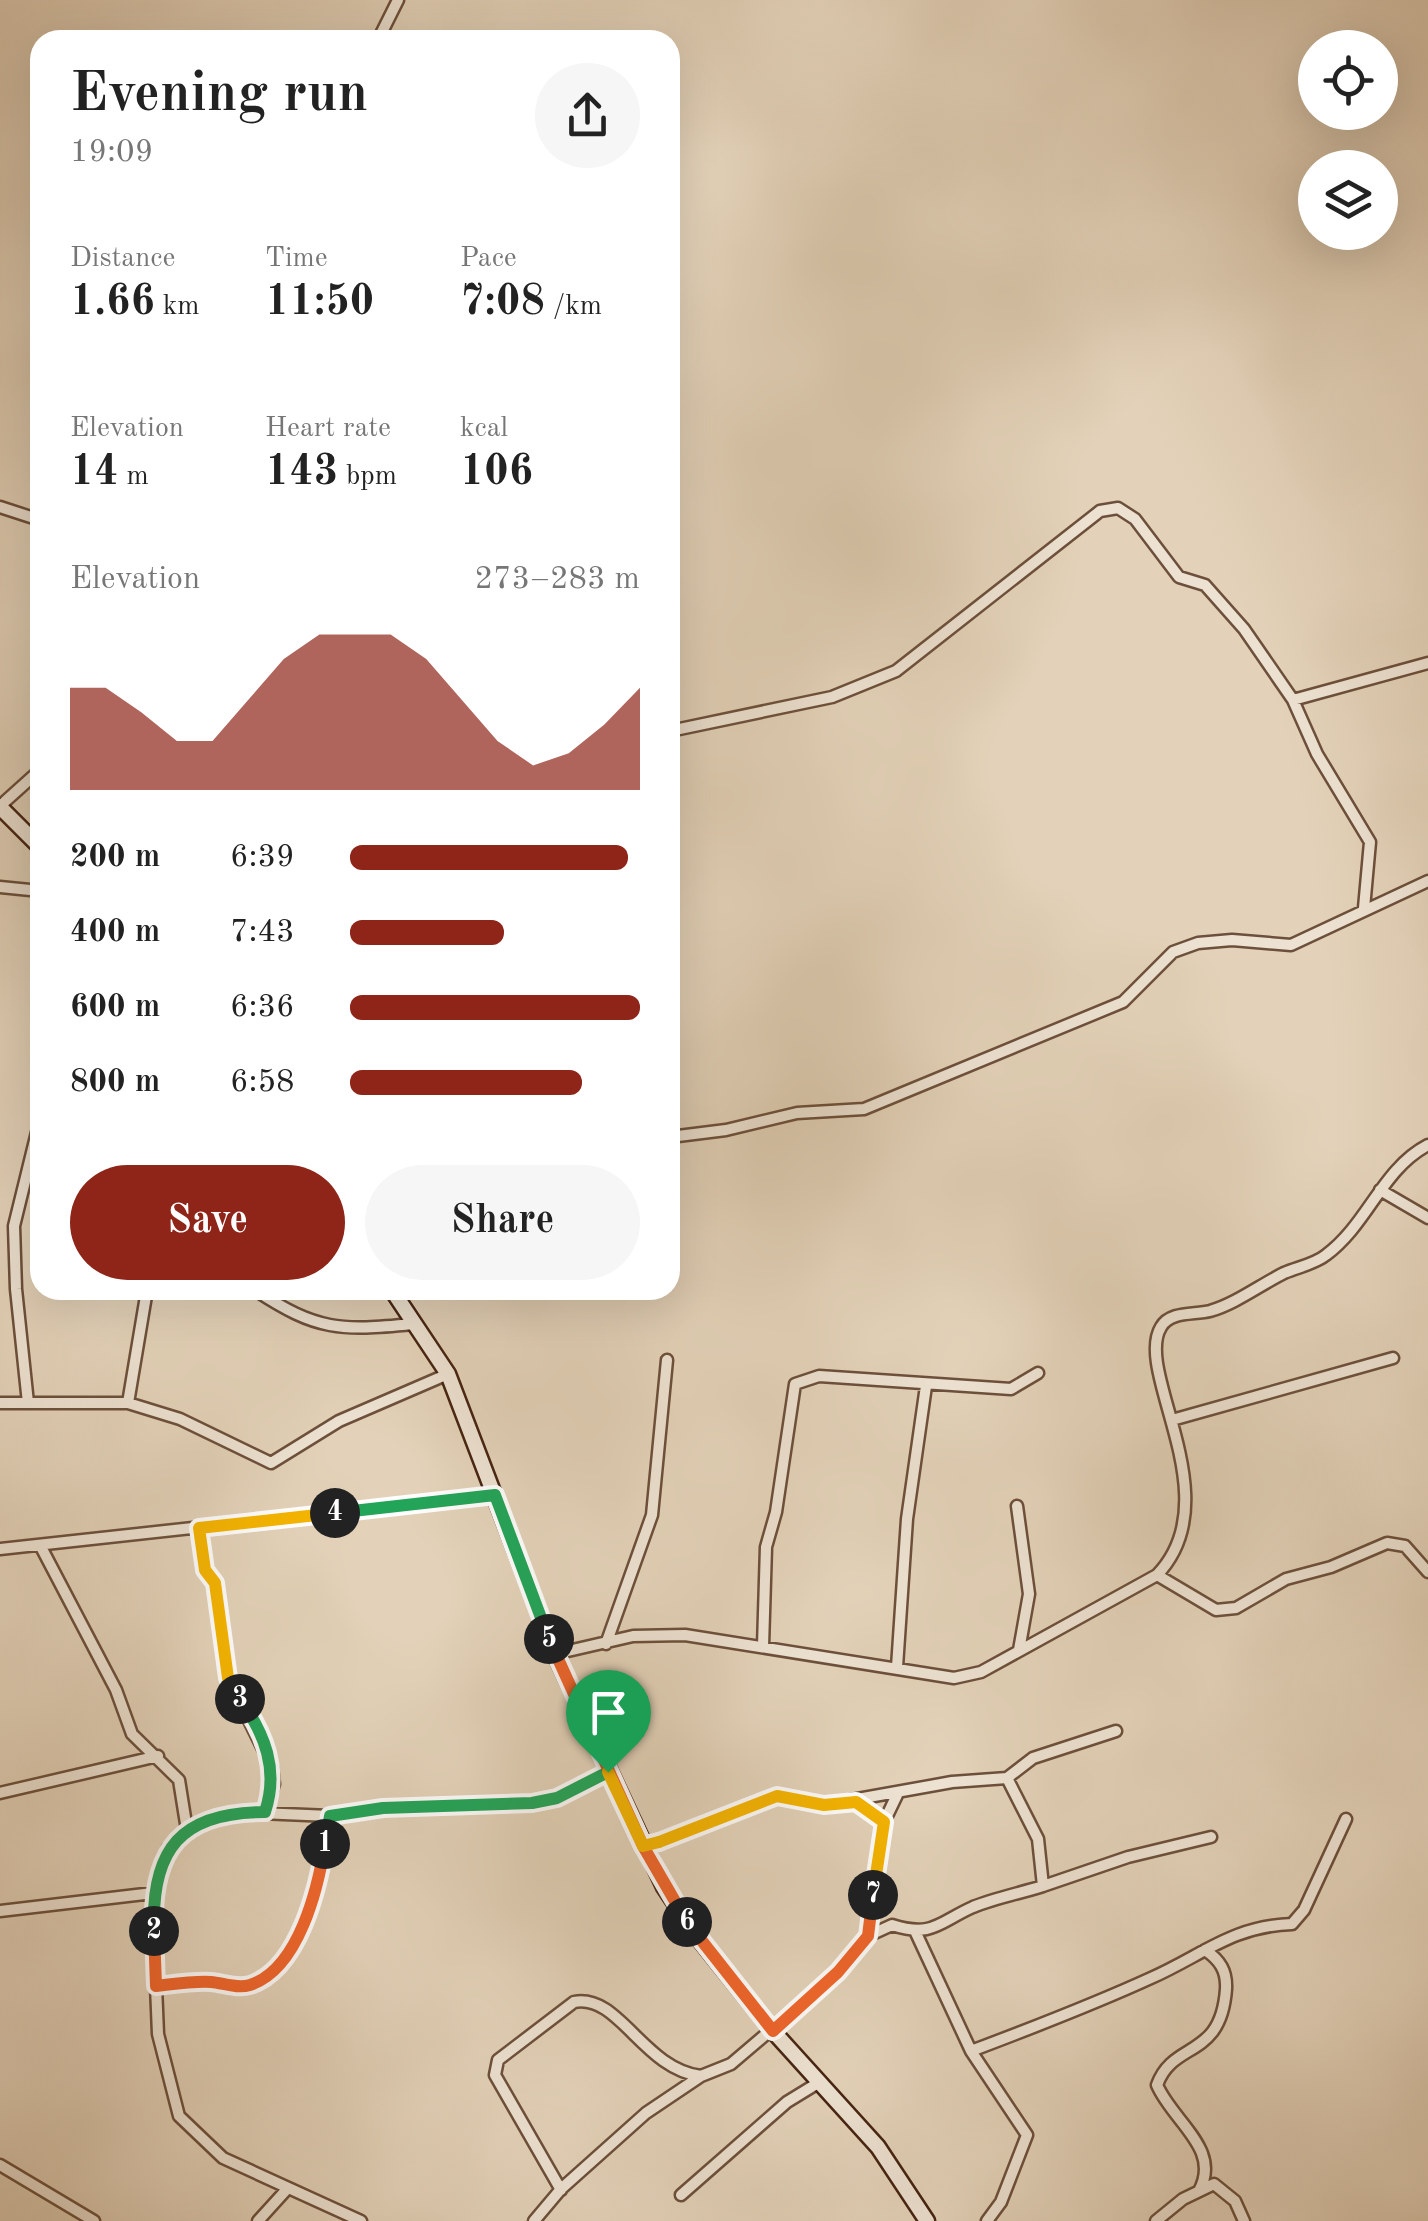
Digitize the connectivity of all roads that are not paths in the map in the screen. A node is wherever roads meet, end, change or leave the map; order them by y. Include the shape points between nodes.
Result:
1 (398, 0) edge
2 (383, 30) edge
3 (0, 506) edge
4 (30, 516) edge
5 (1428, 663) edge
6 (1293, 700) junction
7 (680, 729) edge
8 (30, 779) edge
9 (0, 806) edge
10 (30, 837) edge
11 (1428, 880) edge
12 (0, 886) edge
13 (30, 890) edge
14 (1364, 908) junction
15 (680, 1135) edge
16 (1428, 1145) edge
17 (30, 1161) edge
18 (1380, 1190) junction
19 (1428, 1218) edge
20 (145, 1300) edge
21 (270, 1300) edge
22 (398, 1300) edge
23 (413, 1324) junction
24 (1392, 1358) dead end
25 (667, 1360) dead end
26 (1038, 1373) dead end
27 (448, 1374) junction
28 (926, 1386) junction
29 (0, 1402) edge
30 (28, 1402) junction
31 (128, 1403) junction
32 (1172, 1420) junction
33 (495, 1495) junction
34 (1017, 1506) dead end
35 (199, 1528) junction
36 (40, 1545) junction
37 (0, 1549) edge
38 (1428, 1572) edge
39 (1157, 1574) junction
40 (606, 1644) junction
41 (763, 1646) junction
42 (1018, 1651) junction
43 (555, 1654) junction
44 (897, 1667) junction
45 (1116, 1731) dead end
46 (158, 1756) junction
47 (608, 1772) junction
48 (1008, 1778) junction
49 (0, 1794) edge
50 (896, 1795) junction
51 (856, 1802) junction
52 (265, 1812) junction
53 (330, 1816) junction
54 (1346, 1819) dead end
55 (884, 1822) junction
56 (187, 1830) junction
57 (1211, 1837) dead end
58 (643, 1846) junction
59 (1044, 1886) junction
60 (152, 1893) junction
61 (0, 1912) edge
62 (916, 1933) junction
63 (868, 1936) junction
64 (1205, 1950) junction
65 (156, 1986) junction
66 (773, 2031) junction
67 (972, 2050) junction
68 (702, 2076) junction
69 (818, 2082) junction
70 (0, 2165) edge
71 (288, 2188) junction
72 (560, 2190) junction
73 (1199, 2191) junction
74 (681, 2195) dead end
75 (94, 2221) edge
76 (258, 2221) edge
77 (361, 2221) edge
78 (534, 2221) edge
79 (927, 2221) edge
80 (987, 2221) edge
81 (1156, 2221) edge
82 (1244, 2221) edge

1 - 2 street
3 - 4 street
5 - 6 street
6 - 7 street via 1205,585 1180,577 1135,519 1118,508 1100,511 896,671 832,697
6 - 14 street via 1370,842
8 - 9 street
9 - 10 street
11 - 14 street
12 - 13 street
14 - 15 street via 1291,945 1232,940 1173,952 1123,1002 864,1109 797,1113
16 - 18 street via 1406,1156
17 - 30 street via 14,1226
18 - 19 street
18 - 32 street via 1324,1257 1212,1310 1162,1324 1161,1375
20 - 31 street
21 - 23 street via 298,1318 352,1330
22 - 23 street
23 - 27 street
24 - 32 street
25 - 40 street via 652,1514
26 - 28 street via 1011,1389
27 - 31 street via 339,1421 271,1463 180,1419
27 - 33 street
28 - 41 street via 819,1376 795,1384 766,1548
28 - 44 street via 907,1519
29 - 30 street
30 - 31 street
32 - 39 street via 1186,1483 1180,1534
33 - 35 street
33 - 43 street
34 - 42 street via 1030,1594
35 - 36 street
35 - 52 street via 205,1570 215,1583 228,1678 272,1767
36 - 37 street
36 - 46 street via 132,1734
38 - 39 street via 1405,1546 1387,1543 1286,1580 1236,1608 1216,1610
39 - 42 street
40 - 41 street via 685,1635
40 - 43 street
41 - 44 street
42 - 44 street via 982,1672 954,1678
43 - 47 street
45 - 48 street via 1033,1758
46 - 49 street
46 - 56 street via 178,1780
47 - 53 street via 532,1803
47 - 58 street
48 - 50 street
48 - 59 street via 1038,1840
50 - 51 street
50 - 55 street
51 - 55 street
51 - 58 street via 824,1805 777,1796
52 - 53 street
52 - 56 street via 221,1815
53 - 65 street via 316,1896 294,1942 267,1975 250,1985
54 - 64 street via 1292,1924 1257,1925
55 - 63 street
56 - 60 street via 168,1848
57 - 59 street
58 - 66 street via 696,1935
59 - 62 street
60 - 61 street
60 - 65 street
62 - 63 street via 892,1925
62 - 67 street
63 - 66 street
64 - 67 street via 1074,2013
64 - 73 street via 1218,1958 1226,1976 1224,2018 1201,2045 1161,2072 1157,2085 1202,2149 1208,2168
65 - 71 street via 158,2034 179,2116 223,2158
66 - 68 street
66 - 69 street
67 - 80 street via 1027,2135
68 - 72 street via 646,2113
68 - 72 street via 680,2073 655,2058 610,2012 584,2000 498,2060 495,2075
69 - 74 street
69 - 79 street via 878,2147
70 - 75 street
71 - 76 street
71 - 77 street
72 - 78 street
73 - 81 street
73 - 82 street via 1214,2184 1235,2201

